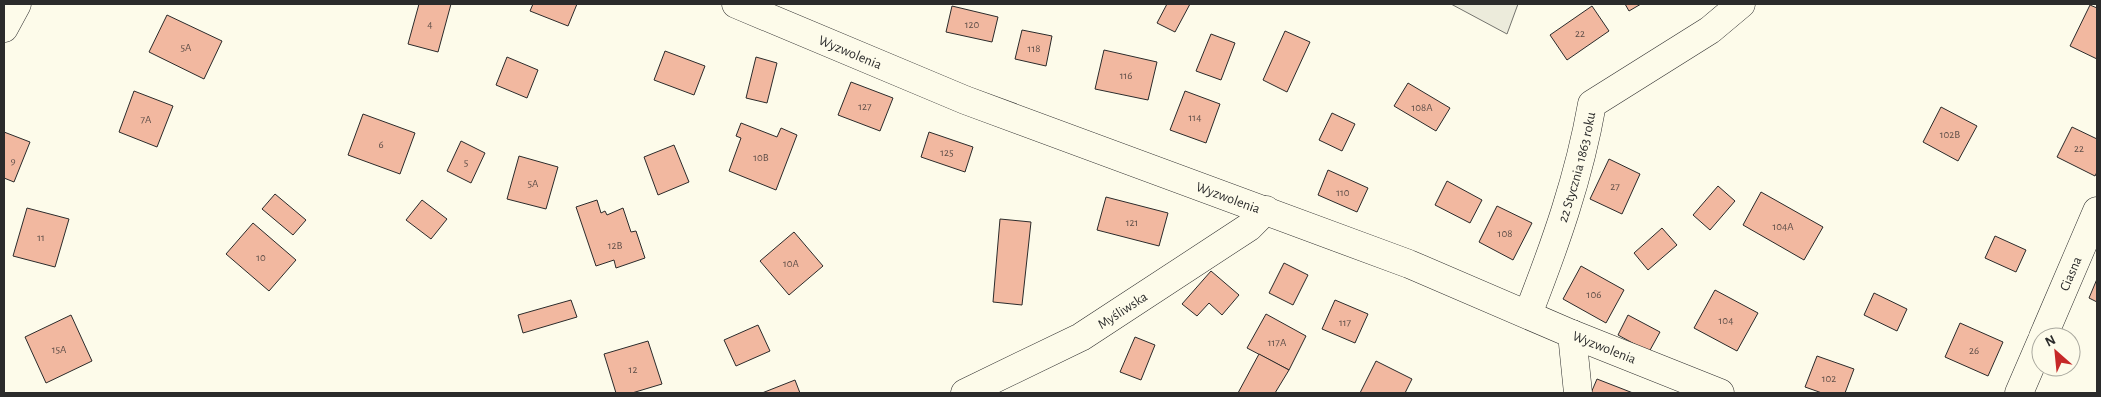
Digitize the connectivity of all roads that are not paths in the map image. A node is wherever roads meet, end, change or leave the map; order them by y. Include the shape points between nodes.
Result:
1 (17, 4) edge
2 (1741, 4) edge
3 (741, 5) edge
4 (4, 28) edge
5 (1266, 210) junction
6 (2097, 211) edge
7 (1528, 314) junction
8 (2047, 327) edge
9 (1572, 334) junction
10 (2031, 365) edge
11 (965, 393) edge
12 (1578, 393) edge
13 (1720, 393) edge
14 (2019, 393) edge

1 - 4 street
2 - 7 street, 22 Stycznia 1863 roku via 1710,30 1592,104 1585,145 1561,229
3 - 5 street, Wyzwolenia via 965,100
5 - 7 street, Wyzwolenia via 1409,264
5 - 11 street, Myśliwska via 1249,228 1082,338
6 - 8 street, Ciasna
7 - 9 street, Wyzwolenia
9 - 12 street
9 - 13 street, Wyzwolenia
10 - 14 street

